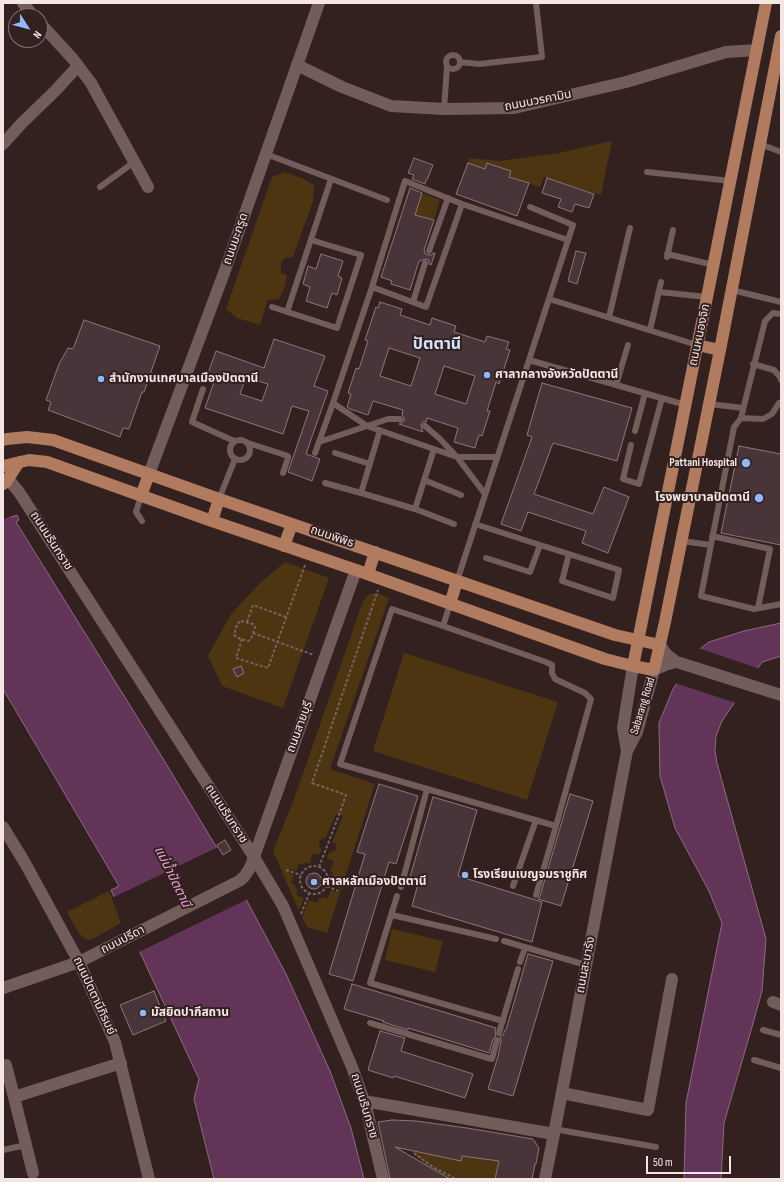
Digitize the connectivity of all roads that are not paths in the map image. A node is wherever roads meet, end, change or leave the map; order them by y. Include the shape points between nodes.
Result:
1 (319, 3) edge
2 (536, 3) edge
3 (766, 3) edge
4 (48, 32) edge
5 (781, 36) edge
6 (757, 50) junction
7 (780, 52) edge
8 (460, 62) junction
9 (297, 65) junction
10 (78, 66) junction
11 (447, 67) junction
12 (444, 109) junction
13 (739, 140) junction
14 (3, 144) edge
15 (760, 144) junction
16 (781, 152) edge
17 (266, 154) junction
18 (134, 162) junction
19 (647, 172) dead end
20 (331, 179) junction
21 (731, 181) junction
22 (100, 187) dead end
23 (148, 187) dead end
24 (448, 198) junction
25 (387, 200) dead end
26 (462, 204) junction
27 (530, 208) dead end
28 (630, 228) dead end
29 (673, 230) dead end
30 (311, 240) junction
31 (568, 240) junction
32 (429, 251) dead end
33 (425, 263) dead end
34 (714, 265) junction
35 (661, 282) dead end
36 (372, 287) junction
37 (732, 290) junction
38 (709, 291) junction
39 (659, 292) junction
40 (549, 299) junction
41 (412, 302) junction
42 (781, 302) edge
43 (272, 307) dead end
44 (287, 312) junction
45 (781, 314) edge
46 (609, 317) junction
47 (650, 330) junction
48 (628, 345) dead end
49 (697, 345) junction
50 (720, 350) junction
51 (529, 360) junction
52 (753, 364) junction
53 (781, 380) edge
54 (616, 385) junction
55 (203, 389) dead end
56 (645, 393) junction
57 (662, 398) junction
58 (333, 403) junction
59 (779, 403) dead end
60 (709, 404) junction
61 (686, 405) junction
62 (743, 408) junction
63 (741, 418) junction
64 (400, 419) dead end
65 (367, 426) junction
66 (425, 426) dead end
67 (380, 430) junction
68 (635, 431) dead end
69 (3, 440) edge
70 (234, 441) junction
71 (319, 442) junction
72 (248, 444) junction
73 (631, 446) dead end
74 (434, 449) junction
75 (315, 453) dead end
76 (335, 453) dead end
77 (457, 457) junction
78 (497, 457) junction
79 (235, 459) junction
80 (19, 462) junction
81 (370, 464) junction
82 (3, 466) edge
83 (282, 473) dead end
84 (149, 474) junction
85 (424, 480) junction
86 (6, 482) edge
87 (325, 483) dead end
88 (361, 493) junction
89 (485, 494) junction
90 (461, 495) dead end
91 (141, 496) junction
92 (219, 499) junction
93 (415, 509) junction
94 (142, 521) dead end
95 (212, 521) junction
96 (292, 524) junction
97 (454, 524) dead end
98 (475, 524) junction
99 (712, 536) junction
100 (682, 541) junction
101 (540, 545) junction
102 (711, 545) junction
103 (284, 546) junction
104 (375, 552) junction
105 (569, 554) junction
106 (486, 558) dead end
107 (356, 570) junction
108 (368, 574) junction
109 (457, 581) junction
110 (450, 604) junction
111 (781, 604) edge
112 (758, 608) junction
113 (442, 626) junction
114 (639, 641) junction
115 (660, 645) junction
116 (678, 662) junction
117 (633, 666) junction
118 (654, 670) junction
119 (781, 695) edge
120 (627, 751) junction
121 (427, 789) junction
122 (536, 820) junction
123 (556, 826) junction
124 (3, 827) edge
125 (254, 857) junction
126 (239, 882) joint
127 (514, 886) dead end
128 (400, 887) dead end
129 (536, 895) dead end
130 (397, 896) dead end
131 (392, 915) junction
132 (496, 939) dead end
133 (504, 942) dead end
134 (525, 948) junction
135 (79, 962) junction
136 (520, 962) dead end
137 (586, 965) junction
138 (518, 969) dead end
139 (672, 979) dead end
140 (3, 988) edge
141 (503, 1021) junction
142 (370, 1023) dead end
143 (763, 1030) dead end
144 (499, 1033) dead end
145 (781, 1036) edge
146 (497, 1040) dead end
147 (754, 1060) dead end
148 (120, 1063) junction
149 (6, 1065) dead end
150 (781, 1068) edge
151 (562, 1093) junction
152 (14, 1097) junction
153 (364, 1101) junction
154 (554, 1131) junction
155 (26, 1145) junction
156 (656, 1147) dead end
157 (3, 1150) edge
158 (33, 1173) dead end
159 (149, 1179) edge
160 (384, 1179) edge
161 (545, 1179) edge

1 - 9 street, ถนนมะกรูด
2 - 8 lane via 542,57 479,64
3 - 6 main road, ถนนหนองจิก
4 - 10 street
5 - 7 main road, ถนนหนองจิก
6 - 12 street, ถนนนวรคามิน via 726,52 626,82 514,108
6 - 13 main road, ถนนหนองจิก
7 - 15 main road, ถนนหนองจิก
8 - 11 lane via 455,69
8 - 11 lane via 458,57 450,55 445,62
9 - 12 street, ถนนนวรคามิน via 342,87 391,106
9 - 17 street, ถนนมะกรูด
10 - 14 street
10 - 18 street via 91,83
11 - 12 lane
13 - 15 main road
13 - 21 main road, ถนนหนองจิก
15 - 16 lane
15 - 37 main road, ถนนหนองจิก
17 - 20 lane
17 - 84 street, ถนนมะกรูด
18 - 22 lane
18 - 23 street
19 - 21 lane
20 - 25 lane
20 - 30 lane
21 - 34 main road, ถนนหนองจิก
24 - 26 lane
24 - 32 lane
24 - 36 lane via 405,181
26 - 31 lane
26 - 41 lane via 426,306
27 - 31 lane via 573,225
28 - 46 lane
29 - 34 lane via 667,256
30 - 44 lane
30 - 44 lane via 361,255 337,328
31 - 40 lane
33 - 41 lane
34 - 38 main road, ถนนหนองจิก
35 - 39 lane
36 - 41 lane
36 - 58 lane
37 - 38 main road
37 - 42 lane
37 - 50 main road, ถนนหนองจิก
38 - 39 lane
38 - 49 main road, ถนนหนองจิก
39 - 47 lane
40 - 46 lane
40 - 51 lane
43 - 44 lane
45 - 52 lane via 773,313 765,321
46 - 47 lane
47 - 49 lane
48 - 54 lane
49 - 50 main road
49 - 61 main road, ถนนหนองจิก
50 - 60 main road, ถนนหนองจิก
51 - 54 lane
51 - 78 lane
52 - 53 lane via 774,370
52 - 62 lane
54 - 56 lane
55 - 70 lane via 192,422
56 - 57 lane
56 - 68 lane
57 - 61 lane
57 - 73 lane via 639,484 623,479
58 - 65 lane
58 - 71 lane
59 - 63 lane via 772,414 763,419
60 - 62 lane
60 - 100 main road, ถนนหนองจิก
61 - 114 main road, ถนนหนองจิก
62 - 63 lane
63 - 99 lane via 734,427
64 - 65 lane
65 - 67 lane
65 - 71 lane
66 - 77 lane
67 - 74 lane
67 - 81 lane
69 - 84 main road, ถนนพิพิธ via 27,437 53,440
70 - 72 lane via 244,440
70 - 79 lane via 229,451
71 - 75 lane
72 - 79 lane via 250,449 246,458
72 - 83 lane via 288,456
74 - 77 lane
74 - 85 lane
76 - 81 lane
77 - 78 lane
77 - 89 lane
78 - 89 lane
79 - 92 lane
80 - 82 main road, ถนนพิพิธ
80 - 86 main road
80 - 91 main road, ถนนพิพิธ via 47,462
81 - 88 lane
84 - 91 main road
84 - 92 main road, ถนนพิพิธ
85 - 90 lane
85 - 93 lane
86 - 125 street, ถนนนรินทราช via 19,492
87 - 88 lane
88 - 93 lane
89 - 98 lane
91 - 94 lane via 136,512
91 - 95 main road, ถนนพิพิธ
92 - 95 main road
92 - 96 main road, ถนนพิพิธ
93 - 97 lane
95 - 103 main road, ถนนพิพิธ
96 - 103 main road
96 - 104 main road, ถนนพิพิธ
98 - 101 lane
98 - 109 lane
99 - 102 lane
99 - 112 lane via 770,549
100 - 102 lane
100 - 115 main road, ถนนหนองจิก
101 - 105 lane
101 - 106 lane via 530,572
102 - 112 lane via 701,596
103 - 107 main road, ถนนพิพิธ
104 - 108 main road
104 - 109 main road, ถนนพิพิธ
105 - 105 lane via 562,581 612,598 619,570
107 - 108 main road, ถนนพิพิธ
107 - 125 street, ถนนสายบุรี
108 - 110 main road, ถนนพิพิธ
109 - 110 main road
109 - 114 main road, ถนนพิพิธ
110 - 113 lane
110 - 117 main road, ถนนพิพิธ via 605,659
111 - 112 lane
113 - 121 lane via 392,609 340,764
113 - 123 lane via 546,662 552,665 554,680 591,698
114 - 115 main road, ถนนพิพิธ
114 - 117 main road, ถนนหนองจิก
115 - 116 street via 666,654
115 - 118 main road, ถนนหนองจิก
116 - 118 street
116 - 119 street
117 - 118 main road, ถนนพิพิธ
117 - 120 street, Sabarang Road via 624,728
118 - 120 street, Sabarang Road via 637,732
120 - 137 street, ถนนสะบารัง
121 - 122 lane
121 - 128 lane
122 - 123 lane
122 - 127 lane
123 - 129 lane
124 - 135 street, ถนนปัตตานีภิรมย์
125 - 126 street, ถนนสายบุรี via 250,868
125 - 153 street, ถนนนรินทราช via 283,906
126 - 135 street, ถนนปรีดา
130 - 131 lane
131 - 132 lane
131 - 141 lane via 370,983
133 - 134 lane
134 - 136 lane
134 - 137 lane
135 - 140 street, ถนนปรีดา
135 - 148 street, ถนนปัตตานีภิรมย์ via 115,1042
137 - 151 street, ถนนสะบารัง
138 - 141 lane
139 - 151 street via 648,1110
141 - 144 lane
142 - 146 lane via 492,1059
143 - 145 lane
147 - 150 lane
148 - 152 street
148 - 159 street, ถนนปัตตานีภิรมย์
149 - 152 street
151 - 154 street, ถนนสะบารัง
152 - 155 street
153 - 154 street
153 - 160 street, ถนนนรินทราช
154 - 156 lane
154 - 161 street, ถนนสะบารัง
155 - 157 lane
155 - 158 street

